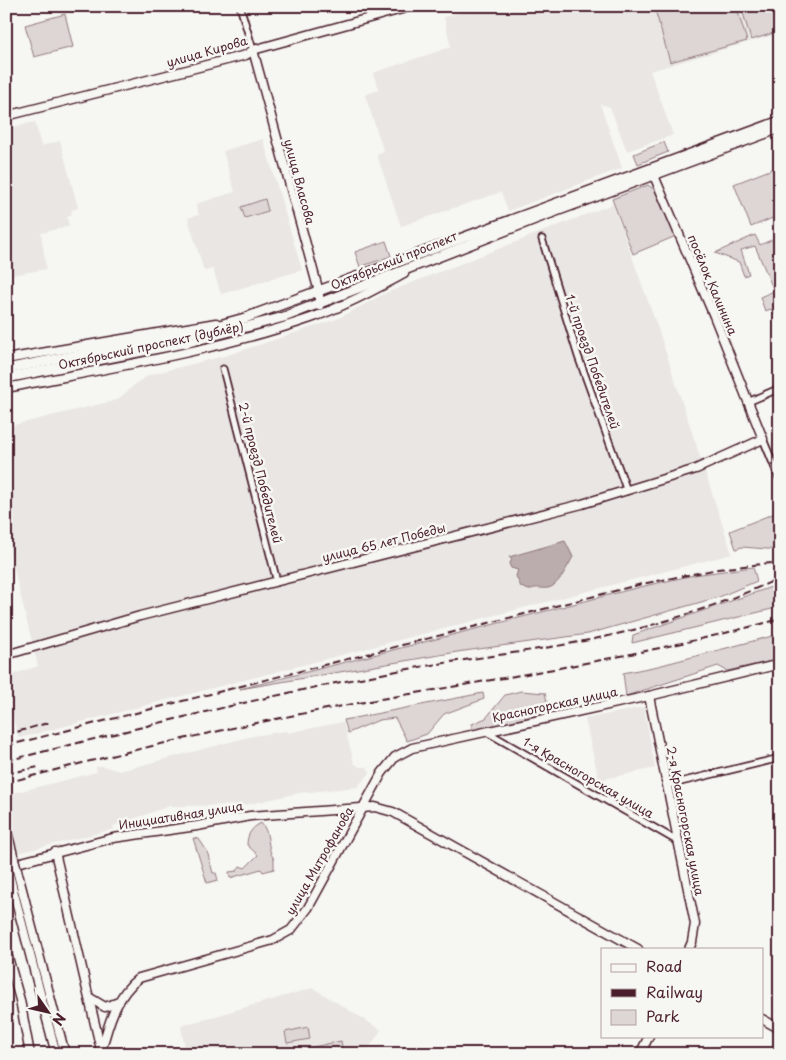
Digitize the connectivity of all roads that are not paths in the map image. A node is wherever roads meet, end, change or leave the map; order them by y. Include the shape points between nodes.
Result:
1 (240, 6) edge
2 (413, 6) edge
3 (252, 50) junction
4 (6, 116) edge
5 (780, 121) edge
6 (780, 128) edge
7 (653, 172) junction
8 (542, 239) dead end
9 (435, 257) junction
10 (319, 292) junction
11 (320, 304) junction
12 (313, 317) junction
13 (245, 318) junction
14 (6, 359) edge
15 (6, 369) edge
16 (223, 369) dead end
17 (6, 378) edge
18 (6, 388) edge
19 (780, 388) edge
20 (748, 402) junction
21 (763, 439) junction
22 (778, 471) edge
23 (780, 480) edge
24 (627, 491) junction
25 (277, 582) junction
26 (6, 655) edge
27 (780, 664) edge
28 (649, 696) junction
29 (487, 732) junction
30 (780, 758) edge
31 (668, 785) junction
32 (362, 808) junction
33 (6, 828) edge
34 (679, 842) junction
35 (55, 852) junction
36 (6, 865) edge
37 (636, 948) edge
38 (689, 948) edge
39 (6, 950) edge
40 (89, 997) junction
41 (119, 1002) junction
42 (764, 1020) edge
43 (780, 1029) edge
44 (648, 1038) edge
45 (102, 1053) edge
46 (30, 1054) edge
47 (56, 1054) edge
48 (65, 1054) edge
49 (640, 1054) edge

1 - 3 street
2 - 3 main road, улица Кирова
3 - 4 main road, улица Кирова
3 - 10 main road, улица Власова
5 - 7 main road, Октябрьский проспект
6 - 7 main road, Октябрьский проспект
7 - 9 main road, Октябрьский проспект
7 - 10 main road, Октябрьский проспект
7 - 20 main road, посёлок Калинина
8 - 24 street, 1-й проезд Победителей via 578,356
9 - 11 main road, Октябрьский проспект
9 - 12 main road, Октябрьский проспект (дублёр)
10 - 11 main road, улица Власова
10 - 13 main road, Октябрьский проспект
11 - 12 main road
11 - 17 main road, Октябрьский проспект via 218,336
12 - 18 main road, Октябрьский проспект (дублёр) via 221,345
13 - 14 main road, Октябрьский проспект (дублёр)
13 - 15 main road, Октябрьский проспект via 190,333
16 - 25 street, 2-й проезд Победителей
19 - 20 street
20 - 21 main road, посёлок Калинина
21 - 22 street, посёлок Калинина
21 - 24 main road, улица 65 лет Победы via 696,469
22 - 23 street, посёлок Калинина
24 - 25 main road, улица 65 лет Победы
25 - 26 main road, улица 65 лет Победы via 140,616
27 - 28 main road, Красногорская улица
28 - 29 main road, Красногорская улица
28 - 31 main road, 2-я Красногорская улица
29 - 32 main road, Красногорская улица via 412,748 395,757 382,772
29 - 34 street, 1-я Красногорская улица
30 - 31 street
31 - 34 main road, 2-я Красногорская улица
32 - 35 main road, Инициативная улица via 250,816 113,838
32 - 37 main road, улица Митрофанова via 375,807 393,812
32 - 41 main road, улица Митрофанова via 311,904 291,930 273,940 146,975 135,981
33 - 48 main road, bridge
34 - 38 main road, 2-я Красногорская улица via 695,924
35 - 36 main road, Инициативная улица
35 - 40 main road
36 - 47 main road, bridge
39 - 46 main road
40 - 41 main road via 105,1007
40 - 45 main road
41 - 45 main road, улица Митрофанова via 108,1026
42 - 43 main road
44 - 49 main road

